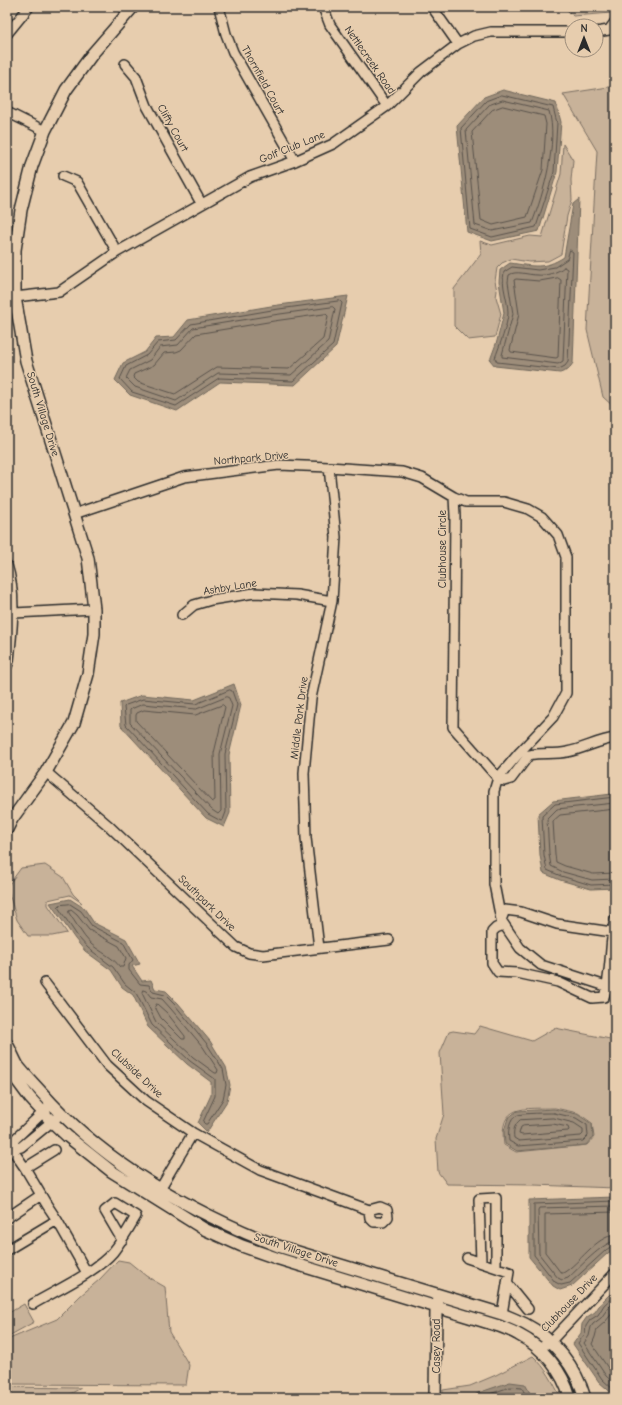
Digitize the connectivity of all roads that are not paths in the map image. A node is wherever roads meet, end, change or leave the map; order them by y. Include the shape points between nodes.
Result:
1 (29, 7) edge
2 (133, 7) edge
3 (219, 7) edge
4 (322, 7) edge
5 (432, 7) edge
6 (615, 22) edge
7 (604, 31) edge
8 (564, 32) edge
9 (7, 34) edge
10 (458, 44) junction
11 (125, 64) dead end
12 (387, 106) junction
13 (7, 112) edge
14 (45, 131) junction
15 (295, 161) junction
16 (63, 176) dead end
17 (201, 204) junction
18 (117, 252) junction
19 (15, 297) junction
20 (329, 467) junction
21 (454, 497) junction
22 (74, 514) junction
23 (7, 565) edge
24 (332, 601) junction
25 (94, 609) junction
26 (11, 613) edge
27 (182, 615) dead end
28 (7, 666) edge
29 (615, 738) edge
30 (46, 772) junction
31 (498, 778) junction
32 (7, 829) edge
33 (615, 919) edge
34 (501, 920) junction
35 (612, 932) junction
36 (389, 940) dead end
37 (319, 948) junction
38 (44, 983) dead end
39 (611, 987) edge
40 (7, 1044) edge
41 (7, 1068) edge
42 (52, 1104) junction
43 (44, 1113) junction
44 (61, 1114) junction
45 (52, 1122) junction
46 (193, 1133) junction
47 (12, 1148) junction
48 (54, 1150) dead end
49 (25, 1168) junction
50 (157, 1194) junction
51 (41, 1195) junction
52 (369, 1210) dead end
53 (7, 1218) edge
54 (58, 1220) junction
55 (122, 1240) dead end
56 (7, 1250) edge
57 (467, 1258) dead end
58 (481, 1262) junction
59 (496, 1267) junction
60 (88, 1273) junction
61 (615, 1273) edge
62 (507, 1283) junction
63 (440, 1295) junction
64 (33, 1304) dead end
65 (436, 1308) junction
66 (528, 1309) dead end
67 (502, 1314) junction
68 (550, 1341) junction
69 (539, 1349) junction
70 (435, 1398) edge
71 (570, 1398) edge
72 (585, 1398) edge

1 - 9 street
2 - 14 street, South Village Drive via 93,53 66,90
3 - 15 street, Thornfield Court via 233,52
4 - 12 street, Nettlecreek Road via 330,25
5 - 10 street
6 - 7 street via 609,30
8 - 10 street, Golf Club Lane via 491,32 474,36
10 - 12 street, Golf Club Lane via 421,72
11 - 17 street, Clifty Court via 136,77 147,106
12 - 15 street, Golf Club Lane via 333,144
13 - 14 street
14 - 19 street, South Village Drive via 32,166 21,210 15,250
15 - 17 street, Golf Club Lane via 250,177
16 - 18 street via 77,182
17 - 18 street, Golf Club Lane
18 - 19 street, Golf Club Lane via 59,292
19 - 22 street, South Village Drive via 26,361
20 - 21 street, Northpark Drive via 402,472 422,478
20 - 22 street, Northpark Drive via 279,465 184,477
20 - 24 street, Middle Park Drive via 336,537
21 - 31 street, Clubhouse Circle via 453,727
21 - 31 street, Clubhouse Circle via 466,502 504,502 528,509 542,517 558,535 566,557 566,693 553,717
22 - 25 street, South Village Drive via 88,558
23 - 26 street via 11,578
24 - 27 street, Ashby Lane via 254,593 194,605
24 - 37 street, Middle Park Drive via 311,698 304,773 306,838
25 - 26 street
25 - 30 street, South Village Drive via 94,634 88,674 74,723
26 - 28 street
29 - 31 street via 566,753 529,755 511,779 504,781
30 - 32 street, South Village Drive
30 - 37 street, Southpark Drive via 109,826 236,948 263,955
31 - 34 street, Clubhouse Circle via 494,791 494,884
33 - 35 street
34 - 35 street via 505,910 521,912 557,924
34 - 39 street, Clubhouse Circle via 520,948 541,964
34 - 39 street via 501,926 492,932 492,963 498,972 517,972 558,982 592,998 604,997
35 - 39 street
36 - 37 street, Southpark Drive
38 - 46 street, Clubside Drive via 108,1065 146,1101
40 - 42 street, South Village Drive via 18,1066
41 - 43 street, South Village Drive
42 - 43 street
42 - 44 street, South Village Drive
43 - 45 street, South Village Drive
43 - 47 street via 14,1140
44 - 45 street
44 - 50 street, South Village Drive
45 - 47 street via 21,1147
45 - 50 street, South Village Drive via 111,1171
46 - 50 street
46 - 52 street, Clubside Drive via 260,1170
47 - 49 street
48 - 49 street
49 - 51 street
50 - 63 street, South Village Drive via 278,1246
50 - 65 street, South Village Drive via 204,1229 242,1246
51 - 53 street
51 - 54 street
54 - 56 street
54 - 60 street
55 - 60 street via 102,1263
57 - 58 street
58 - 59 street
58 - 59 street via 479,1199 496,1198
59 - 62 street via 509,1272
60 - 64 street
61 - 68 street, Clubhouse Drive
62 - 66 street
62 - 67 street
63 - 65 street, Casey Road
63 - 67 street, South Village Drive
65 - 69 street, South Village Drive via 499,1326 520,1335
65 - 70 street, Casey Road
67 - 68 street, South Village Drive via 525,1324
68 - 69 street, Clubhouse Drive
68 - 72 street, South Village Drive via 572,1367
69 - 71 street, South Village Drive via 560,1374

